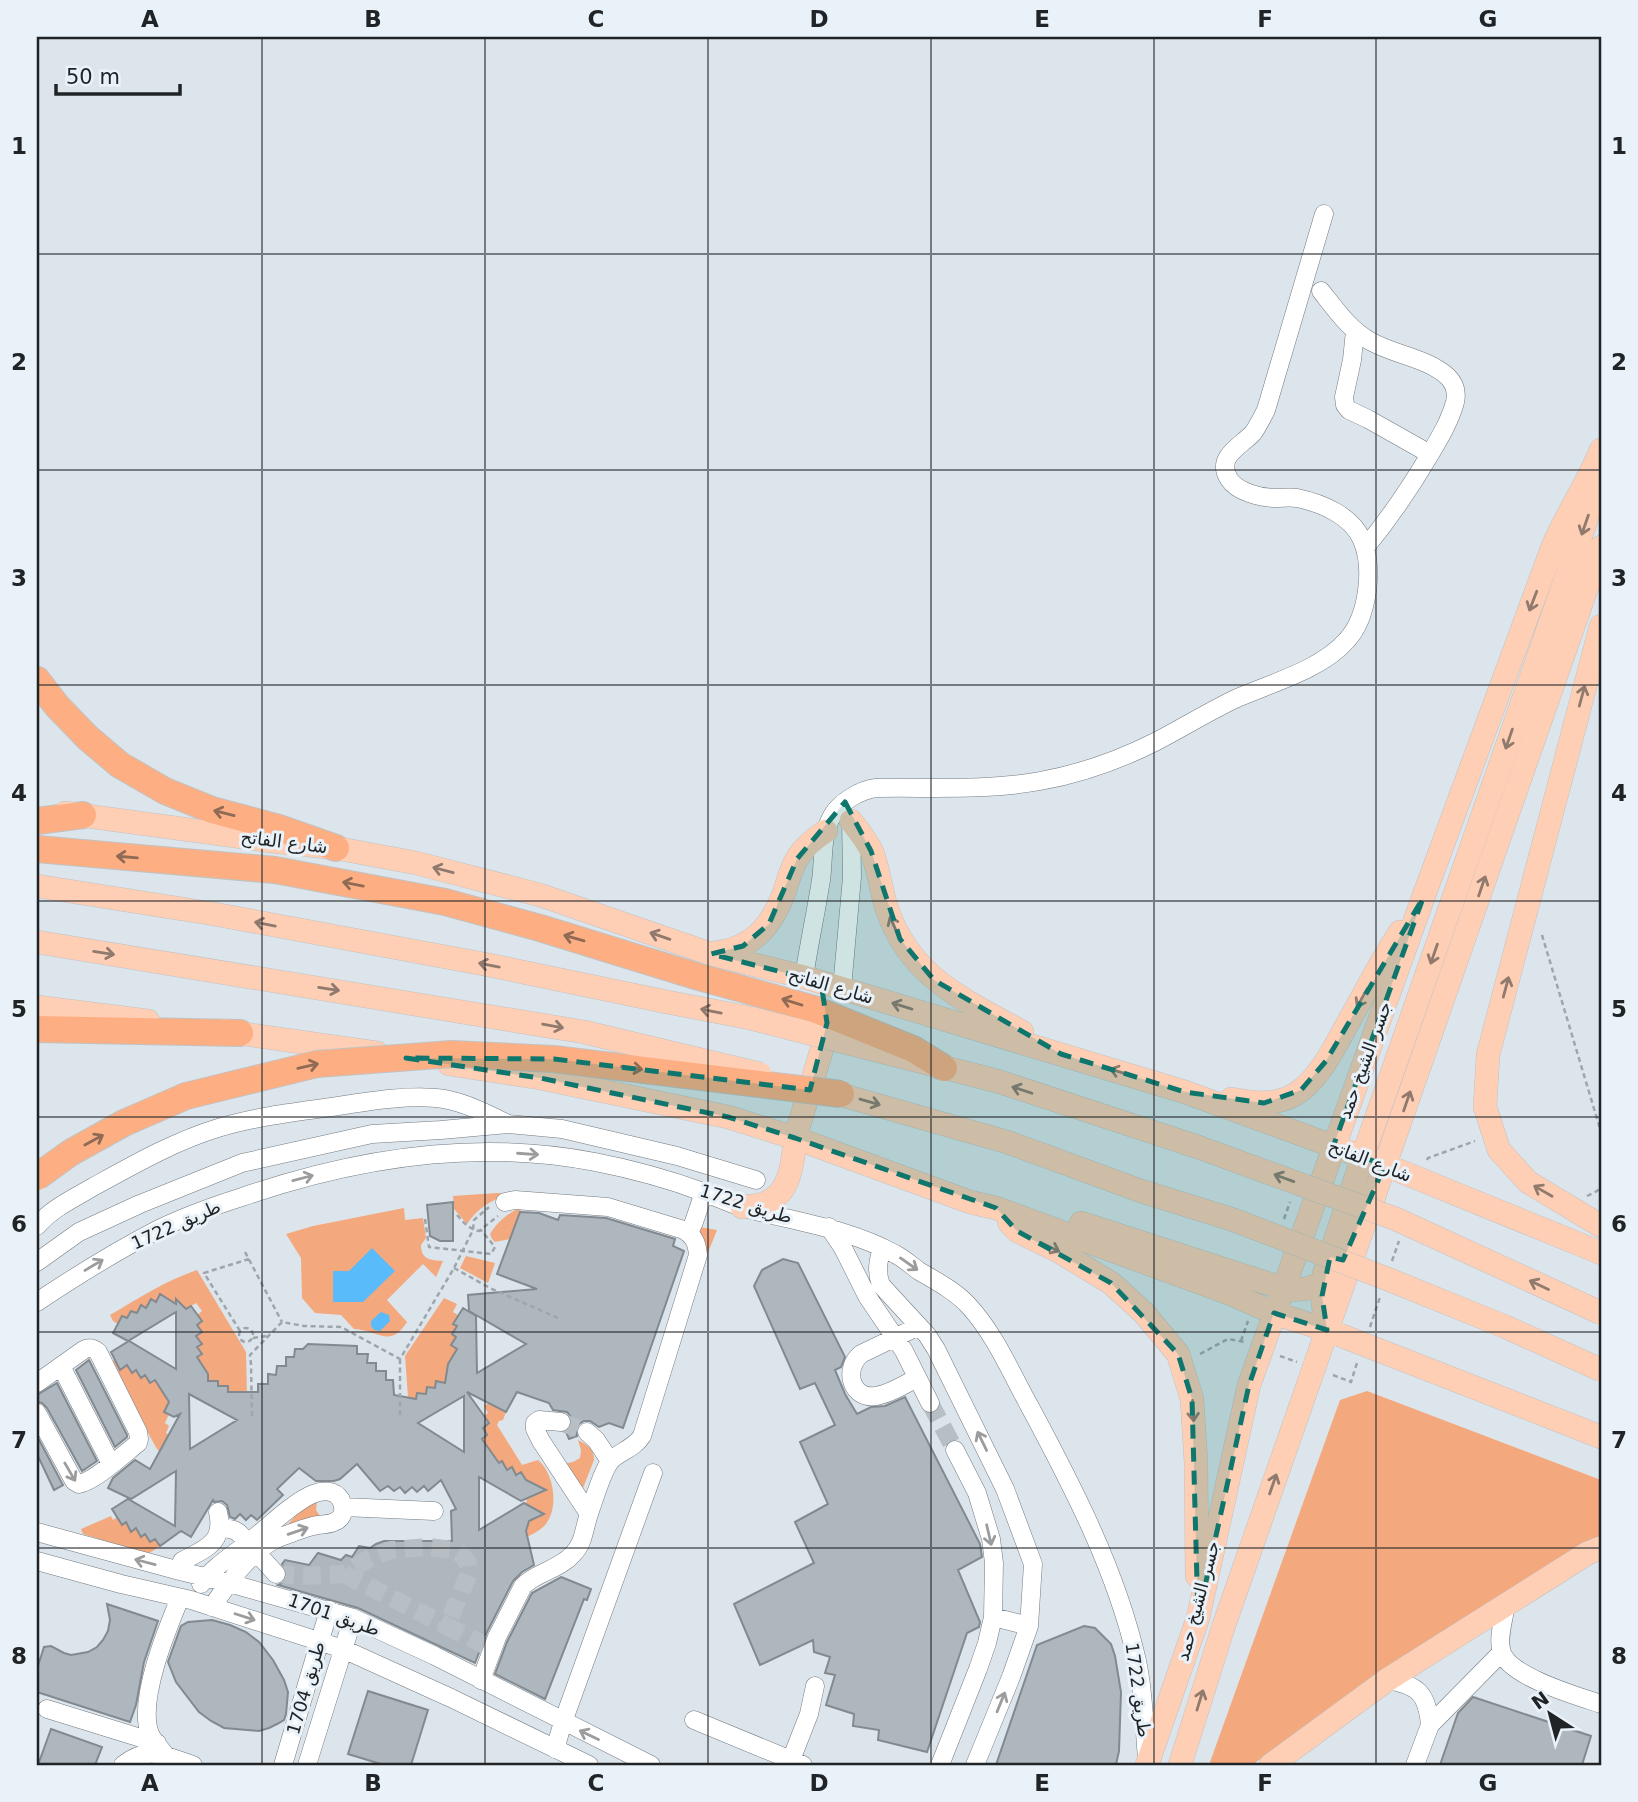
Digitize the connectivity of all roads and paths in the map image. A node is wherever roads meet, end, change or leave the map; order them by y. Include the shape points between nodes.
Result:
1 (1324, 214) dead end
2 (1321, 291) dead end
3 (1355, 331) junction
4 (1601, 450) edge
5 (1430, 454) junction
6 (1601, 458) edge
7 (1601, 547) edge
8 (1365, 548) junction
9 (1601, 626) edge
10 (37, 680) edge
11 (37, 811) edge
12 (848, 812) junction
13 (83, 815) junction
14 (37, 821) edge
15 (826, 831) junction
16 (37, 849) edge
17 (336, 849) junction
18 (37, 886) edge
19 (1423, 898) junction
20 (1542, 935) dead end
21 (37, 942) edge
22 (711, 954) junction
23 (823, 982) junction
24 (37, 1007) edge
25 (37, 1028) edge
26 (240, 1033) junction
27 (1061, 1055) junction
28 (944, 1068) junction
29 (1185, 1092) junction
30 (841, 1094) junction
31 (508, 1124) junction
32 (562, 1129) junction
33 (1492, 1129) junction
34 (1601, 1132) edge
35 (795, 1138) junction
36 (1333, 1147) junction
37 (557, 1156) junction
38 (1362, 1157) junction
39 (1385, 1166) junction
40 (1423, 1170) dead end
41 (37, 1177) edge
42 (756, 1180) dead end
43 (704, 1192) junction
44 (499, 1207) junction
45 (742, 1207) junction
46 (996, 1208) junction
47 (457, 1214) dead end
48 (425, 1219) dead end
49 (37, 1226) edge
50 (1601, 1226) edge
51 (829, 1227) junction
52 (473, 1230) junction
53 (481, 1230) junction
54 (689, 1233) junction
55 (882, 1248) junction
56 (463, 1251) junction
57 (245, 1252) dead end
58 (1601, 1253) edge
59 (249, 1259) junction
60 (37, 1262) edge
61 (454, 1268) junction
62 (1323, 1282) junction
63 (1282, 1288) junction
64 (37, 1302) edge
65 (1273, 1313) junction
66 (1601, 1313) edge
67 (558, 1318) dead end
68 (282, 1322) junction
69 (919, 1326) junction
70 (1327, 1330) junction
71 (240, 1331) junction
72 (267, 1336) junction
73 (253, 1338) junction
74 (895, 1338) junction
75 (1241, 1341) dead end
76 (247, 1342) junction
77 (254, 1351) junction
78 (400, 1359) junction
79 (1181, 1365) junction
80 (61, 1366) junction
81 (1601, 1370) edge
82 (918, 1378) junction
83 (37, 1383) edge
84 (930, 1403) tunnel mouth
85 (37, 1413) edge
86 (252, 1416) dead end
87 (400, 1416) dead end
88 (561, 1422) tunnel mouth
89 (587, 1432) tunnel mouth
90 (1601, 1437) edge
91 (955, 1450) tunnel mouth
92 (610, 1461) junction
93 (111, 1464) junction
94 (653, 1473) dead end
95 (1003, 1484) junction
96 (978, 1497) junction
97 (343, 1507) junction
98 (434, 1511) dead end
99 (589, 1514) junction
100 (37, 1532) edge
101 (1601, 1548) edge
102 (252, 1549) junction
103 (181, 1561) dead end
104 (42, 1565) edge
105 (276, 1574) tunnel mouth
106 (207, 1577) junction
107 (229, 1583) junction
108 (186, 1599) junction
109 (1506, 1604) junction
110 (212, 1607) junction
111 (329, 1610) junction
112 (993, 1617) junction
113 (353, 1618) junction
114 (1198, 1618) junction
115 (1029, 1626) junction
116 (319, 1641) junction
117 (343, 1649) junction
118 (1502, 1652) junction
119 (481, 1680) junction
120 (1387, 1680) junction
121 (815, 1686) dead end
122 (1601, 1704) edge
123 (47, 1709) dead end
124 (694, 1720) dead end
125 (563, 1722) junction
126 (1430, 1726) junction
127 (555, 1749) junction
128 (161, 1750) junction
129 (765, 1758) edge
130 (797, 1763) edge
131 (123, 1765) edge
132 (192, 1765) edge
133 (282, 1765) edge
134 (307, 1765) edge
135 (588, 1765) edge
136 (651, 1765) edge
137 (940, 1765) edge
138 (975, 1765) edge
139 (1147, 1765) edge
140 (1180, 1765) edge
141 (1271, 1765) edge
142 (1415, 1765) edge

1 - 8 street via 1266,410 1253,432 1230,451 1225,470 1236,487 1245,491 1298,499 1342,515
2 - 3 street
3 - 5 street via 1345,405
3 - 5 street via 1432,366 1455,386 1444,430
4 -> 19 main road, جسر الشيخ حمد via 1553,546
5 - 8 street
6 -> 38 main road via 1586,521
39 -> 7 main road, جسر الشيخ حمد
8 - 12 street via 1367,589 1361,617 1347,640 1314,665 1134,752 1074,774 978,789 872,788 863,790
33 -> 9 main road via 1485,1107 1488,1055
17 -> 10 highway via 165,791 96,745
11 - 13 main road, شارع الفاتح
12 - 15 street via 832,815
12 - 23 street via 852,877
27 -> 12 main road via 948,990 909,954 892,923 871,851
13 - 14 highway
13 - 17 main road, شارع الفاتح
15 - 22 main road via 797,859 775,915 761,933 743,946
15 - 23 street via 821,879
28 -> 16 highway, bridge via 913,1049 814,1009 445,902 275,870
22 -> 17 main road, شارع الفاتح via 540,895 416,863
28 -> 18 main road, bridge via 750,1018 551,977
19 -> 29 main road via 1326,1061 1301,1090 1264,1103
19 - 36 main road, جسر الشيخ حمد
20 - 34 path
21 -> 30 main road, bridge via 584,1032
22 - 23 main road, شارع الفاتح
27 -> 23 main road, شارع الفاتح
23 - 35 main road via 825,1039
24 - 26 main road
25 - 26 highway
26 - 35 main road via 540,1077 728,1117
29 -> 27 main road, شارع الفاتح
66 -> 28 main road, bridge via 1396,1219 1321,1191 1123,1122
29 - 36 main road, شارع الفاتح
41 -> 30 highway, bridge via 124,1123 186,1096 317,1064 452,1055 554,1059
30 -> 81 main road, bridge via 1007,1142 1234,1220
31 - 32 street
31 - 49 street via 445,1100 425,1098 367,1101 248,1120 179,1143 119,1172 70,1200
31 - 60 street via 372,1134 242,1163 79,1232
32 - 37 street
32 - 42 street
33 - 40 path via 1479,1139 1428,1158
50 -> 33 main road via 1528,1182 1499,1150
35 - 45 main road via 791,1169 781,1191 764,1203
35 - 46 main road
36 - 38 main road, شارع الفاتح
36 - 63 main road, جسر الشيخ حمد
37 - 43 street, طريق 1722
64 -> 37 street, طريق 1722 via 161,1228 307,1176 413,1156 504,1152
38 - 39 main road, شارع الفاتح
38 - 62 main road
39 - 58 main road, شارع الفاتح
39 - 62 main road via 1343,1260
39 - 70 main road, جسر الشيخ حمد
43 - 45 street, طريق 1722
43 - 54 street
44 - 52 path via 474,1220
44 - 53 path via 498,1216
44 - 54 street via 514,1200 608,1207
45 - 51 street, طريق 1722
46 - 63 main road via 1026,1207
46 - 65 main road
46 -> 79 main road via 1017,1231 1111,1283 1144,1313 1178,1354
47 - 52 path
48 - 56 path via 429,1247
51 - 55 street, طريق 1722
51 - 74 street
52 - 53 path
52 - 56 path
53 - 56 path via 495,1247 491,1254
54 - 92 street via 697,1243 698,1255 642,1436
55 - 69 street via 881,1285
55 -> 139 street, طريق 1722 via 967,1304 998,1348 1063,1471 1127,1622 1138,1665
56 - 61 path
57 - 59 path
59 - 68 path
59 - 71 path via 204,1273
61 - 67 path
61 - 78 path
62 - 63 main road via 1302,1291
62 - 70 main road
63 - 65 main road, جسر الشيخ حمد
65 - 70 main road
65 - 114 main road, جسر الشيخ حمد via 1249,1385
68 - 72 path
68 - 78 path via 341,1327
69 - 74 street
95 -> 69 street via 936,1349
70 - 90 main road
140 -> 70 main road, جسر الشيخ حمد
71 - 73 path via 250,1329
71 - 76 path via 239,1337
72 - 73 path
72 - 77 path
73 - 76 path
74 - 82 street
74 - 82 street via 856,1359 850,1371 853,1385 863,1394 877,1396
75 - 79 path via 1228,1339
76 - 77 path
77 - 86 path via 250,1355
78 - 87 path
79 -> 114 main road via 1192,1399
80 - 83 street
80 - 93 street
80 - 93 street via 86,1348 98,1352 139,1435 138,1443
82 - 84 street
85 -> 93 street via 76,1483 82,1485
88 - 99 street via 539,1420 535,1429
89 - 92 street
91 - 96 street
92 - 99 street
94 - 125 street
95 - 96 street via 994,1499
95 - 115 street via 1033,1564
96 -> 112 street via 991,1539
97 - 98 street
102 -> 97 street via 315,1525 332,1524 343,1514
97 - 102 street via 333,1493 311,1495 285,1513
99 - 119 street via 576,1551 523,1586 488,1647
106 -> 100 street, طريق 1701
101 - 109 main road
102 - 103 street via 219,1519 215,1539
102 - 105 street
102 - 106 street
102 - 107 street
104 - 108 street, طريق 1701
106 - 107 street, طريق 1701
106 - 108 street
107 - 110 street
107 - 111 street, طريق 1701
108 - 110 street, طريق 1701
108 - 128 street via 165,1632 147,1704 150,1734
109 - 118 street
109 - 120 main road
110 -> 116 street, طريق 1701
111 - 113 street, طريق 1701
111 - 116 street, طريق 1704
112 - 115 street
112 - 137 street
113 - 117 street, طريق 1704
113 - 119 street, طريق 1701
114 - 139 main road, جسر الشيخ حمد
138 -> 115 street
116 - 117 street, طريق 1701
116 - 133 street, طريق 1704
117 - 127 street, طريق 1701
117 - 134 street, طريق 1704
118 - 122 street via 1516,1670
118 - 126 street
119 - 125 street, طريق 1701
120 - 126 street via 1412,1686 1422,1696
120 - 141 main road
121 - 130 street
123 - 128 street
124 - 129 street
125 - 127 street
136 -> 125 street, طريق 1701
126 - 142 street
127 - 135 street, طريق 1701
128 - 131 street via 134,1756
128 - 132 street
129 - 130 street

